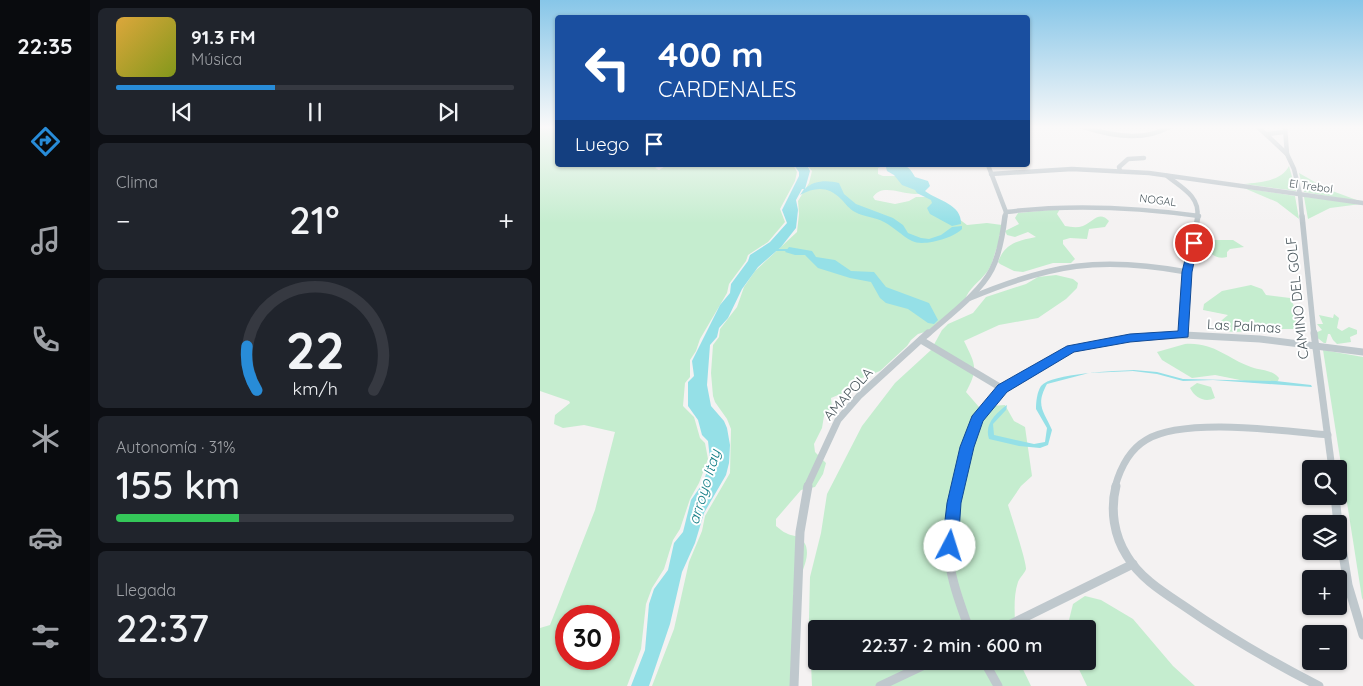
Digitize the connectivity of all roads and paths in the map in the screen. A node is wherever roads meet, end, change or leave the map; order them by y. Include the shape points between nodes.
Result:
1 (1137, 159) edge
2 (1289, 159) edge
3 (989, 167) edge
4 (1120, 171) junction
5 (991, 174) junction
6 (1166, 175) junction
7 (1300, 194) junction
8 (1363, 203) edge
9 (1006, 212) junction
10 (1198, 216) junction
11 (1187, 272) junction
12 (969, 298) junction
13 (1184, 335) junction
14 (921, 340) junction
15 (1316, 344) junction
16 (1363, 352) edge
17 (1003, 389) junction
18 (1328, 435) junction
19 (1331, 460) edge
20 (1344, 560) edge
21 (1132, 564) junction
22 (965, 620) edge
23 (1019, 620) edge
24 (1363, 635) edge
25 (914, 670) edge
26 (989, 670) edge
27 (794, 686) edge
28 (880, 686) edge
29 (998, 686) edge
30 (1319, 686) edge

1 - 4 street via 1124,161
2 - 7 street, CAMINO DEL GOLF
3 - 5 street
4 - 5 street, El Trebol via 1062,169
4 - 6 street, El Trebol
5 - 9 street
6 - 7 street, El Trebol
6 - 10 street via 1192,196 1199,209
7 - 8 street, El Trebol
7 - 15 street, CAMINO DEL GOLF
9 - 10 street, NOGAL via 1067,206 1114,206
9 - 12 street, AMAPOLA via 992,269
10 - 11 street
11 - 12 street via 1134,264 1100,263 1047,270
11 - 13 street
12 - 14 street, AMAPOLA
13 - 15 street, Las Palmas
13 - 17 street via 1130,338 1071,349
14 - 17 street
14 - 27 street, AMAPOLA via 859,396 838,420 814,469 806,493 800,532
15 - 16 street, Las Palmas
15 - 18 street, CAMINO DEL GOLF
17 - 22 street via 977,419 954,503 949,557 956,596
18 - 19 street, CAMINO DEL GOLF
18 - 21 street via 1260,429 1194,429 1167,432 1146,440 1126,459 1118,475 1113,498 1117,534
20 - 24 street
21 - 23 street
21 - 30 street via 1160,590 1226,635
25 - 28 street
26 - 29 street

